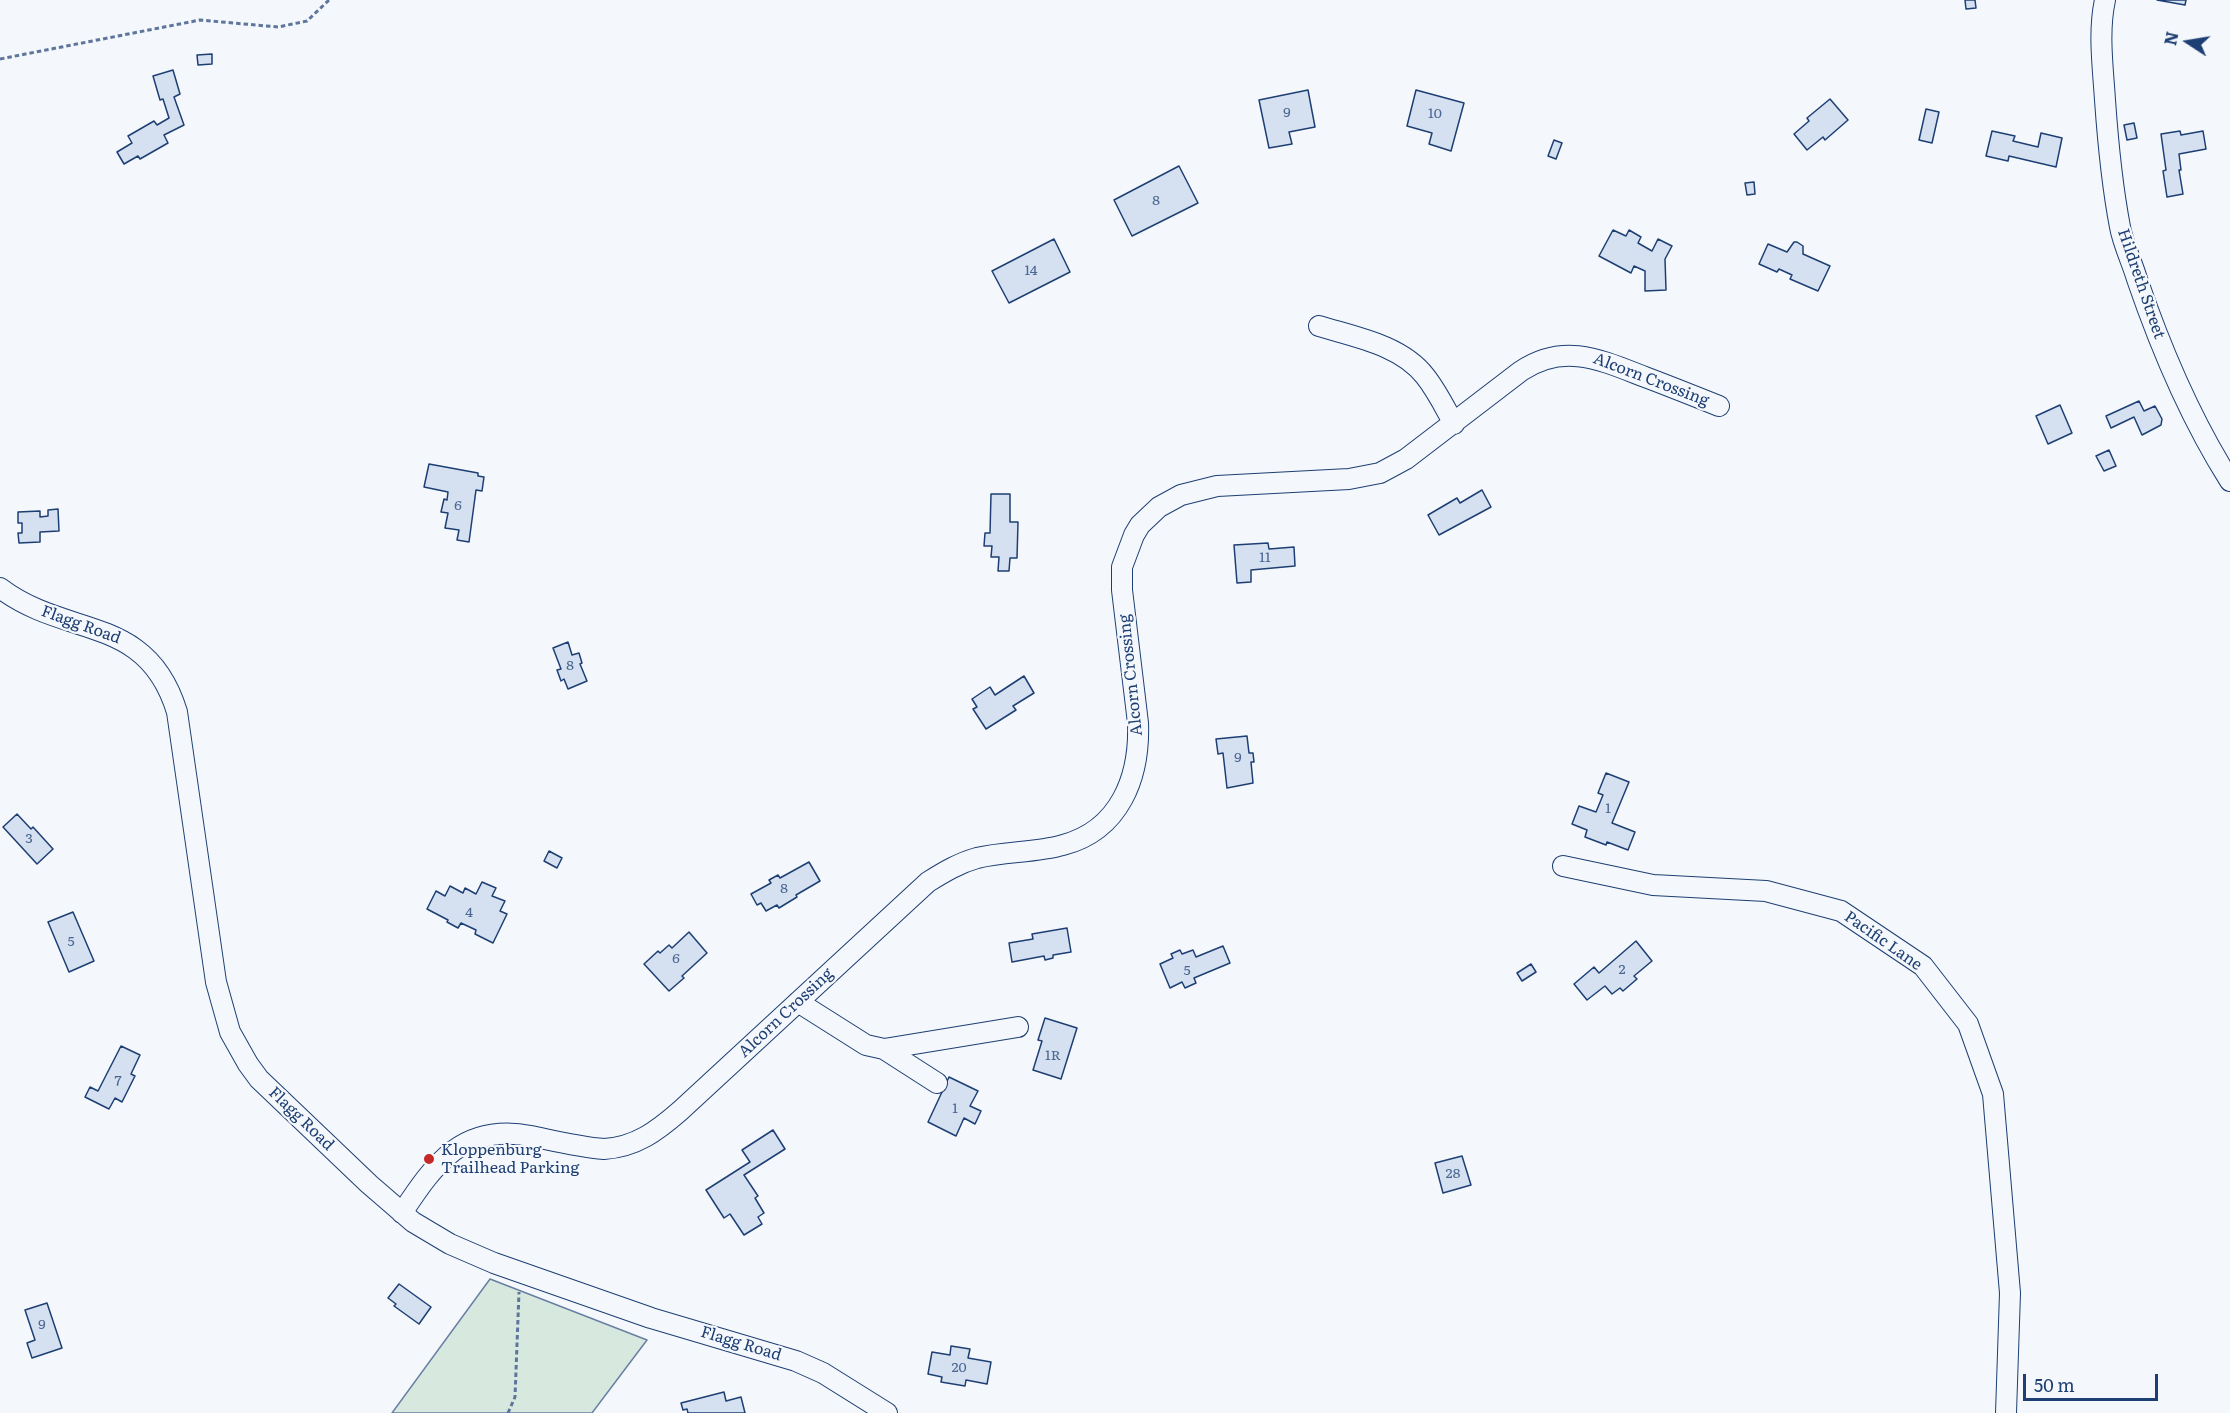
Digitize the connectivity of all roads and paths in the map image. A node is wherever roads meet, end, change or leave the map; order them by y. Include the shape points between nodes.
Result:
1 (329, 0) edge
2 (2105, 0) edge
3 (0, 59) edge
4 (1319, 326) dead end
5 (1719, 406) dead end
6 (1454, 424) junction
7 (2230, 481) edge
8 (0, 588) edge
9 (1563, 866) dead end
10 (798, 1002) junction
11 (1018, 1027) dead end
12 (884, 1048) junction
13 (937, 1083) dead end
14 (402, 1213) junction
15 (520, 1272) junction
16 (508, 1413) edge
17 (887, 1413) edge
18 (2006, 1413) edge

1 - 3 path via 307,21 278,27 200,20
2 - 7 street, Hildreth Street via 2102,46 2110,163 2120,229 2187,404
4 - 6 street via 1374,342 1414,364
5 - 6 street, Alcorn Crossing via 1607,363 1567,355 1532,363
6 - 10 street, Alcorn Crossing via 1393,467 1372,476 1217,486 1180,495 1159,507 1140,525 1122,567 1139,744 1134,775 1120,804 1098,827 1073,842 977,858 944,872 928,882
8 - 14 street, Flagg Road via 35,609 119,637 145,655 162,675 174,699 180,725 213,966 233,1038 259,1078
9 - 18 street, Pacific Lane via 1653,885 1766,891 1841,911 1923,966 1968,1024 1993,1094 2010,1293
10 - 12 street via 866,1045
10 - 14 street, Alcorn Crossing via 680,1111 642,1140 604,1149 510,1134 473,1140 440,1161
11 - 12 street
12 - 13 street
14 - 15 street, Flagg Road via 460,1249
15 - 16 path via 515,1397
15 - 17 street, Flagg Road via 651,1318 796,1361 824,1373

